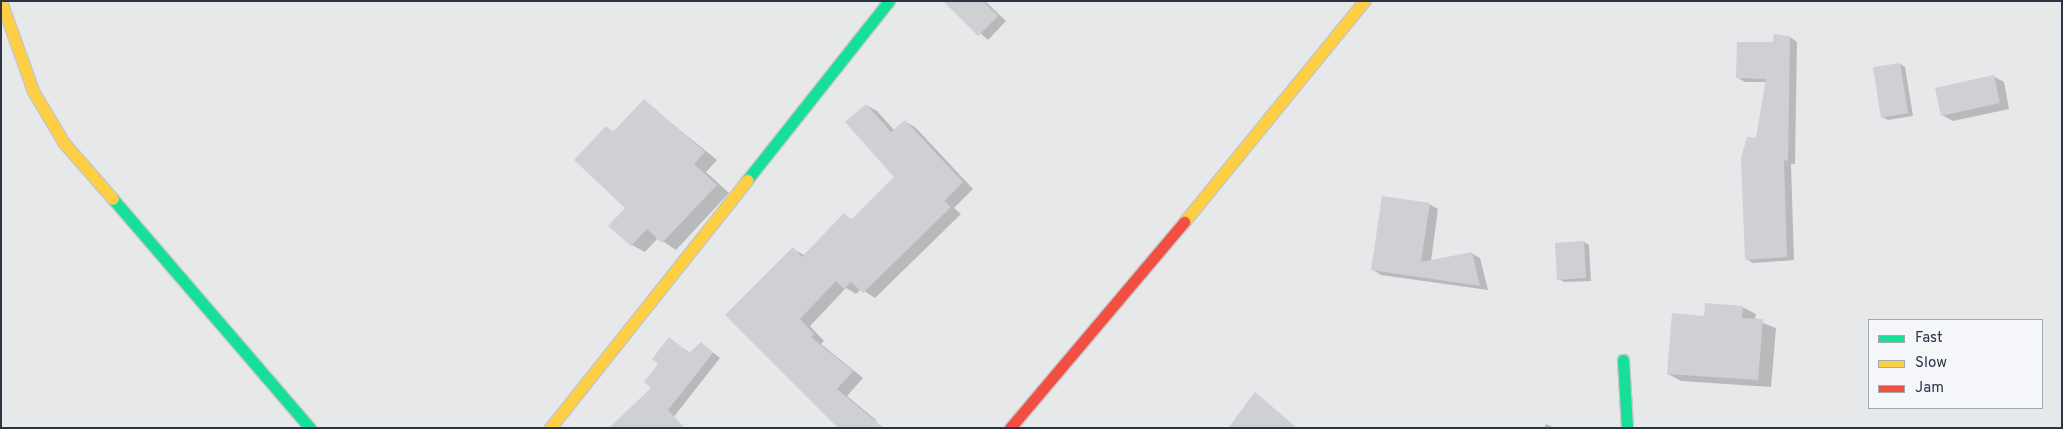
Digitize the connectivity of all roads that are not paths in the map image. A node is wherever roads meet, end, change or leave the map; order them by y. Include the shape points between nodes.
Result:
1 (1, 1) edge
2 (889, 1) edge
3 (1364, 1) edge
4 (1622, 360) dead end
5 (310, 428) edge
6 (550, 428) edge
7 (1010, 428) edge
8 (1627, 428) edge

1 - 5 street via 17,52 34,91 64,143
2 - 6 street
3 - 7 street via 1267,124
4 - 8 street

